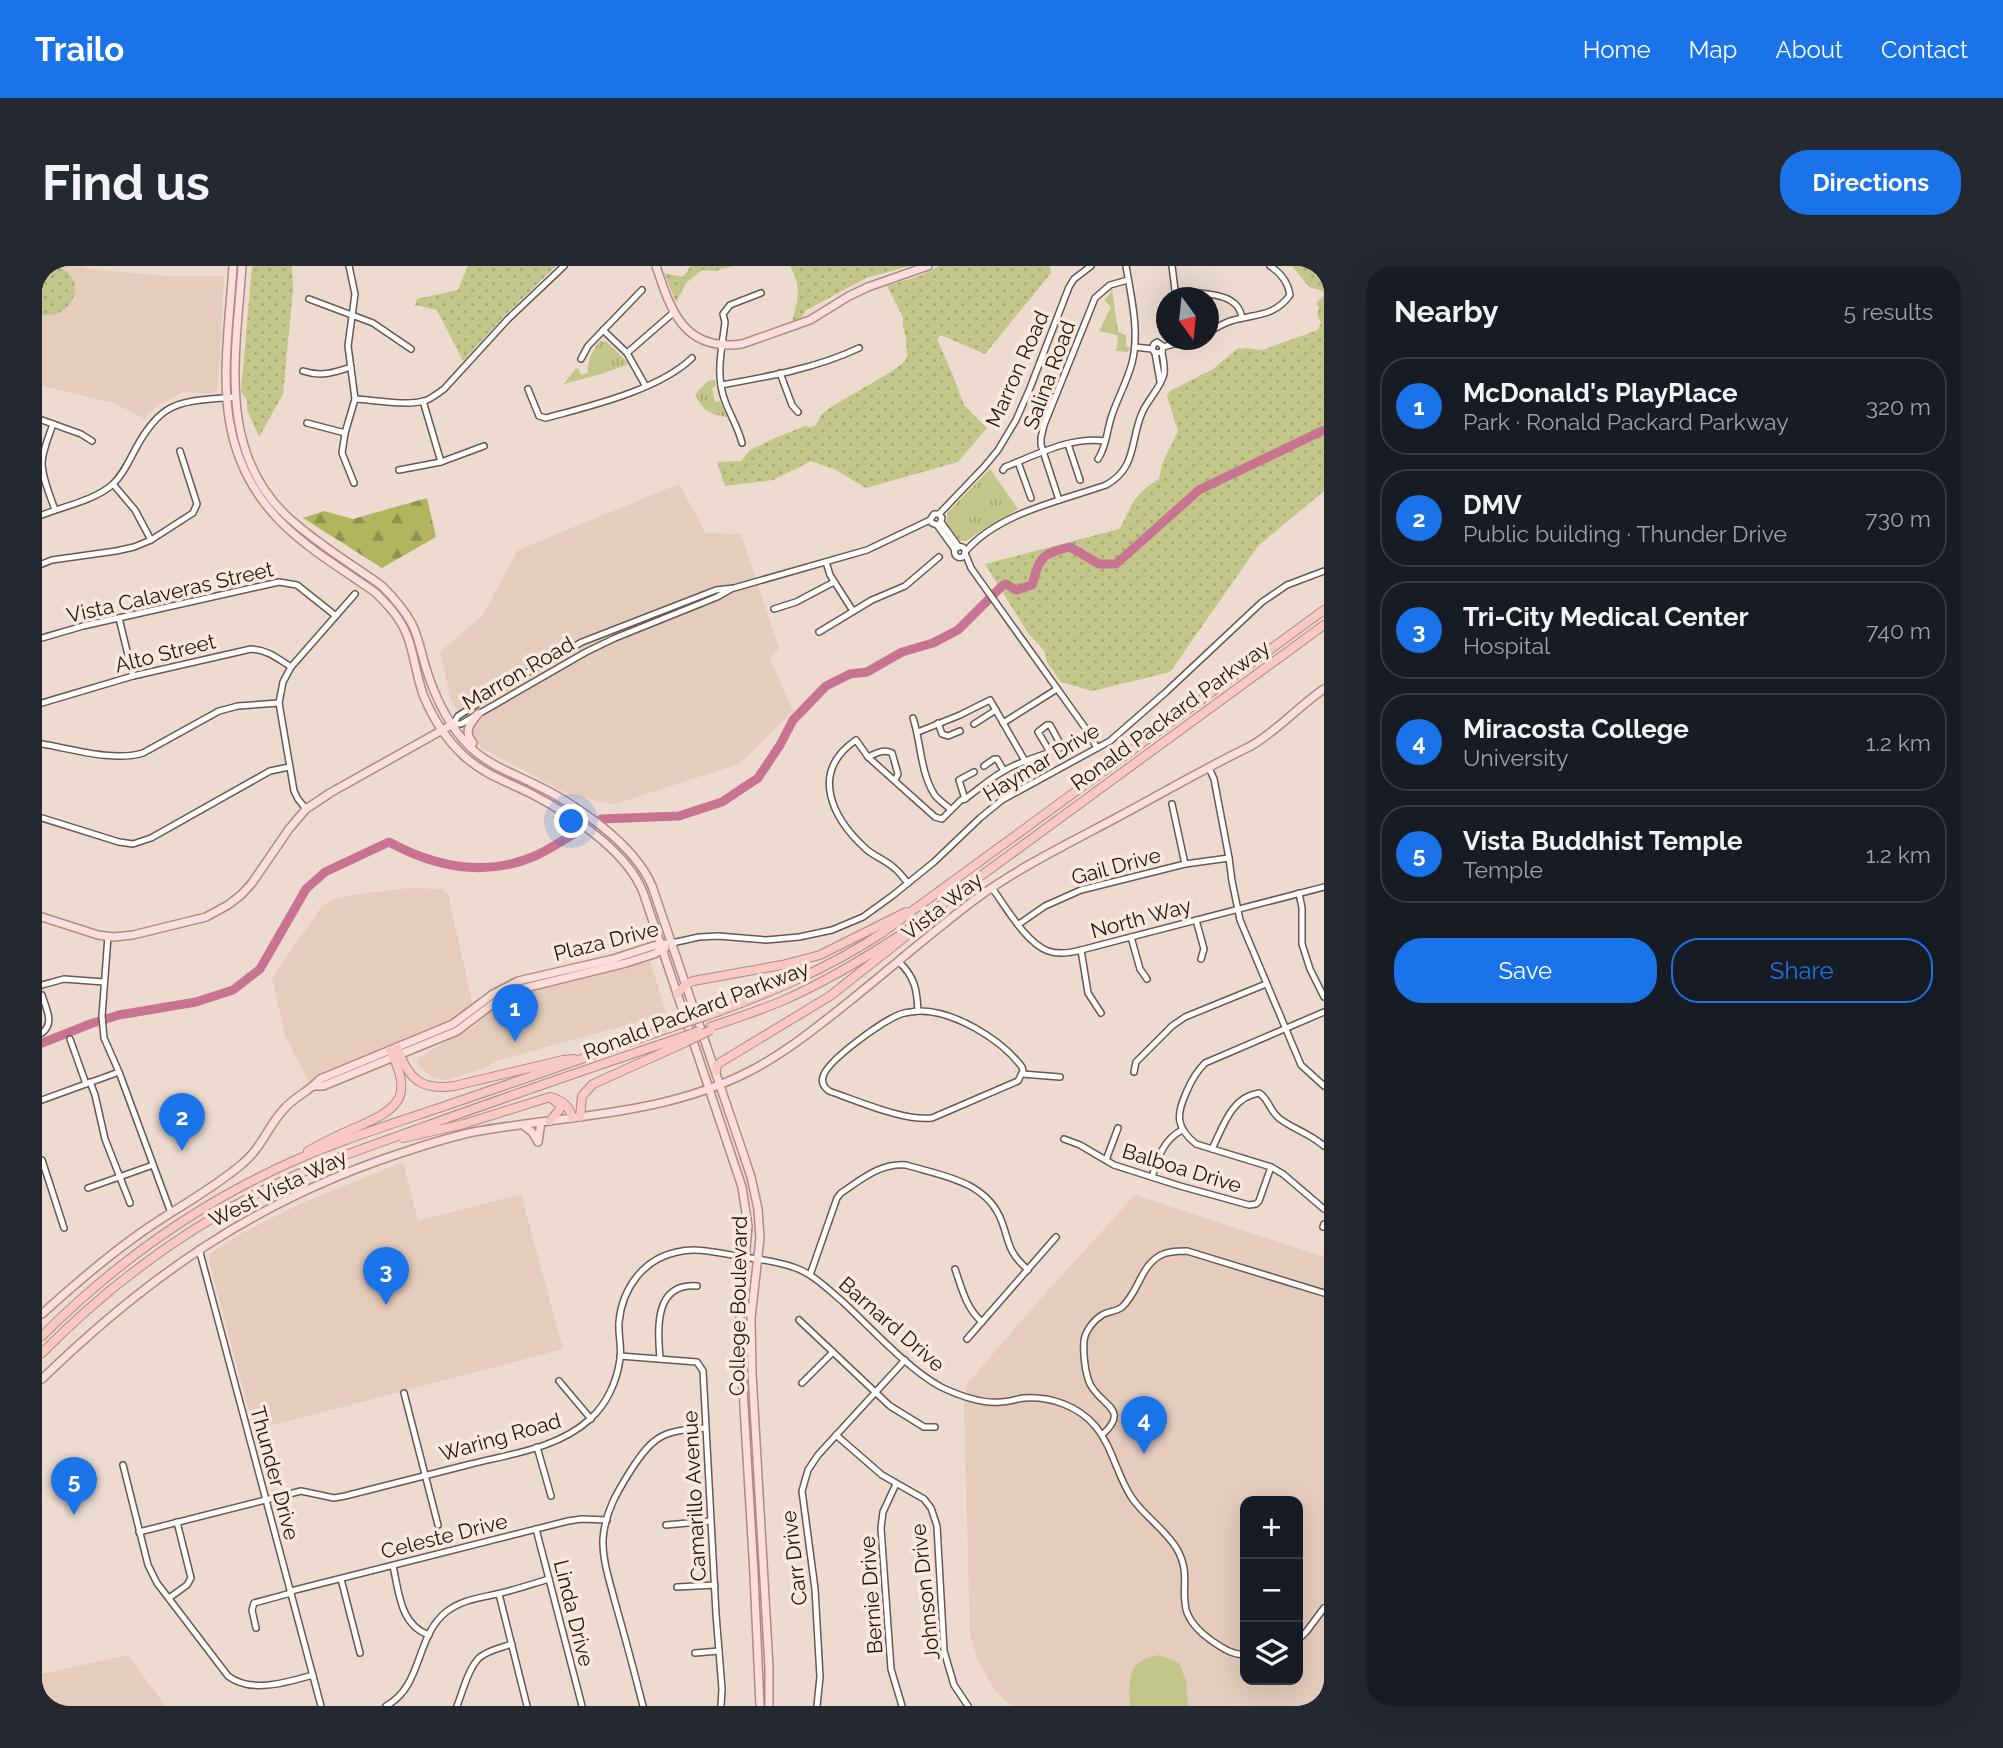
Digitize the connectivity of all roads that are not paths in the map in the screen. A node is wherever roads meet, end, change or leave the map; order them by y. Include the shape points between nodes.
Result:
1 (233, 266) edge
2 (242, 266) edge
3 (349, 266) edge
4 (564, 266) edge
5 (656, 266) edge
6 (928, 266) edge
7 (1091, 266) edge
8 (1126, 266) edge
9 (1172, 266) edge
10 (1270, 266) edge
11 (1128, 280) junction
12 (1175, 287) edge
13 (642, 290) dead end
14 (761, 293) dead end
15 (1219, 297) edge
16 (309, 299) dead end
17 (673, 313) junction
18 (352, 315) junction
19 (1242, 318) junction
20 (1219, 326) edge
21 (603, 330) junction
22 (722, 345) junction
23 (1135, 347) junction
24 (859, 348) dead end
25 (411, 349) dead end
26 (1156, 350) edge
27 (1158, 350) edge
28 (627, 353) junction
29 (691, 358) dead end
30 (581, 359) dead end
31 (351, 367) junction
32 (303, 371) dead end
33 (780, 373) junction
34 (645, 385) junction
35 (721, 385) junction
36 (528, 389) dead end
37 (235, 397) junction
38 (226, 398) junction
39 (355, 398) junction
40 (423, 401) junction
41 (798, 412) dead end
42 (42, 420) edge
43 (307, 423) dead end
44 (53, 424) junction
45 (345, 433) junction
46 (92, 441) dead end
47 (1105, 441) junction
48 (742, 443) dead end
49 (1068, 444) junction
50 (484, 446) dead end
51 (180, 451) dead end
52 (1043, 453) junction
53 (1098, 459) dead end
54 (441, 462) junction
55 (1018, 463) junction
56 (399, 470) dead end
57 (1003, 470) dead end
58 (43, 478) edge
59 (1080, 480) dead end
60 (354, 483) dead end
61 (113, 484) junction
62 (1031, 498) dead end
63 (1059, 500) junction
64 (55, 510) junction
65 (939, 514) junction
66 (42, 515) edge
67 (930, 520) junction
68 (939, 523) junction
69 (150, 540) junction
70 (961, 551) junction
71 (939, 557) dead end
72 (828, 561) junction
73 (42, 564) edge
74 (1324, 570) edge
75 (833, 580) junction
76 (734, 588) junction
77 (355, 594) dead end
78 (774, 609) dead end
79 (1324, 610) edge
80 (853, 611) junction
81 (336, 616) junction
82 (119, 618) junction
83 (1324, 625) edge
84 (403, 626) junction
85 (819, 632) dead end
86 (42, 638) edge
87 (417, 638) junction
88 (292, 667) junction
89 (133, 676) junction
90 (1057, 688) junction
91 (1324, 689) edge
92 (42, 703) edge
93 (279, 703) junction
94 (996, 710) junction
95 (478, 714) junction
96 (913, 718) dead end
97 (938, 723) junction
98 (1003, 723) junction
99 (453, 724) junction
100 (974, 724) dead end
101 (442, 730) junction
102 (960, 731) dead end
103 (918, 732) junction
104 (42, 744) edge
105 (1097, 748) junction
106 (1050, 752) junction
107 (868, 757) junction
108 (1025, 761) junction
109 (492, 764) junction
110 (984, 766) dead end
111 (289, 767) junction
112 (1209, 768) junction
113 (1004, 771) junction
114 (974, 772) dead end
115 (895, 780) junction
116 (535, 796) junction
117 (965, 799) junction
118 (1172, 804) dead end
119 (576, 808) junction
120 (306, 809) junction
121 (950, 809) junction
122 (42, 818) edge
123 (1229, 858) junction
124 (1185, 864) junction
125 (631, 868) junction
126 (645, 871) junction
127 (638, 880) junction
128 (908, 883) junction
129 (652, 886) junction
130 (992, 887) junction
131 (1324, 887) edge
132 (1299, 893) junction
133 (943, 904) junction
134 (919, 907) junction
135 (1238, 909) junction
136 (42, 916) edge
137 (1196, 920) junction
138 (1019, 924) junction
139 (108, 936) junction
140 (1131, 937) junction
141 (672, 943) junction
142 (662, 947) junction
143 (1081, 950) junction
144 (1201, 959) dead end
145 (899, 962) junction
146 (594, 964) junction
147 (590, 972) junction
148 (1147, 979) dead end
149 (104, 982) junction
150 (686, 984) junction
151 (1266, 984) junction
152 (42, 985) edge
153 (507, 990) junction
154 (677, 994) junction
155 (42, 995) edge
156 (1324, 997) edge
157 (918, 1011) junction
158 (1324, 1012) edge
159 (1101, 1013) dead end
160 (1285, 1029) junction
161 (42, 1032) edge
162 (70, 1039) dead end
163 (683, 1040) junction
164 (395, 1052) junction
165 (584, 1058) junction
166 (716, 1071) junction
167 (119, 1072) junction
168 (1134, 1072) dead end
169 (1022, 1074) junction
170 (1060, 1077) dead end
171 (88, 1083) junction
172 (720, 1084) junction
173 (1324, 1086) edge
174 (708, 1088) junction
175 (550, 1097) junction
176 (42, 1100) edge
177 (576, 1118) junction
178 (546, 1122) junction
179 (523, 1125) junction
180 (1118, 1128) dead end
181 (1182, 1130) junction
182 (1064, 1139) dead end
183 (386, 1140) junction
184 (1324, 1146) edge
185 (1212, 1149) junction
186 (42, 1160) edge
187 (1106, 1160) junction
188 (153, 1165) junction
189 (1270, 1167) junction
190 (274, 1170) junction
191 (120, 1176) junction
192 (1152, 1177) junction
193 (88, 1188) dead end
194 (130, 1203) dead end
195 (1324, 1209) edge
196 (171, 1213) junction
197 (64, 1228) dead end
198 (1056, 1237) dead end
199 (199, 1249) junction
200 (747, 1258) junction
201 (757, 1259) junction
202 (955, 1269) dead end
203 (1028, 1270) junction
204 (810, 1275) junction
205 (697, 1286) dead end
206 (1324, 1293) edge
207 (42, 1314) edge
208 (799, 1320) dead end
209 (982, 1322) junction
210 (42, 1336) edge
211 (967, 1339) dead end
212 (833, 1352) junction
213 (42, 1353) edge
214 (621, 1356) junction
215 (660, 1359) junction
216 (905, 1360) junction
217 (42, 1379) edge
218 (559, 1381) dead end
219 (802, 1383) dead end
220 (876, 1391) junction
221 (404, 1393) dead end
222 (591, 1419) junction
223 (935, 1427) dead end
224 (705, 1428) junction
225 (836, 1435) junction
226 (1102, 1435) junction
227 (537, 1447) junction
228 (123, 1465) dead end
229 (426, 1475) junction
230 (896, 1483) junction
231 (551, 1496) dead end
232 (266, 1499) junction
233 (607, 1520) junction
234 (710, 1521) junction
235 (177, 1522) junction
236 (438, 1525) dead end
237 (666, 1525) dead end
238 (536, 1529) junction
239 (139, 1532) junction
240 (393, 1566) junction
241 (341, 1579) junction
242 (550, 1579) junction
243 (715, 1585) junction
244 (677, 1587) dead end
245 (291, 1592) junction
246 (499, 1594) junction
247 (169, 1598) junction
248 (1324, 1608) edge
249 (256, 1628) dead end
250 (1303, 1634) edge
251 (429, 1635) junction
252 (512, 1644) junction
253 (719, 1651) junction
254 (360, 1653) dead end
255 (695, 1653) dead end
256 (1240, 1654) edge
257 (313, 1675) junction
258 (321, 1706) edge
259 (386, 1706) edge
260 (457, 1706) edge
261 (527, 1706) edge
262 (582, 1706) edge
263 (643, 1706) edge
264 (721, 1706) edge
265 (760, 1706) edge
266 (769, 1706) edge
267 (817, 1706) edge
268 (902, 1706) edge
269 (968, 1706) edge

1 - 38 main road, College Boulevard
2 - 37 main road, College Boulevard
3 - 18 street via 355,294
4 - 40 street via 444,389
5 - 17 main road
6 - 22 main road via 868,286 798,325 742,344
7 - 65 street, Marron Road via 1069,287 1008,433 984,467
8 - 11 street
9 - 12 street
10 - 19 street via 1283,277 1290,295 1275,309
11 - 23 street
11 - 52 street, Salina Road via 1110,285 1095,298 1044,425
13 - 21 street
14 - 22 street via 726,308
15 - 19 street via 1237,306
16 - 18 street
17 - 22 main road via 693,334
17 - 28 street
18 - 25 street via 373,323
18 - 31 street via 348,336
19 - 20 street
21 - 28 street
21 - 30 street
22 - 35 street
23 - 26 street
23 - 47 street
24 - 33 street
27 - 63 street via 1160,381 1141,415 1130,460 1122,473 1106,485
28 - 34 street
29 - 34 street via 676,371
31 - 32 street via 325,375
31 - 39 street
33 - 35 street
33 - 41 street
34 - 36 street via 546,418 539,416
35 - 48 street
37 - 38 street
37 - 87 main road, College Boulevard via 244,446 266,491 289,518 395,598
38 - 61 street via 184,402 162,413 150,424
38 - 84 main road, College Boulevard via 235,449 263,501 293,533 376,593
39 - 40 street
39 - 45 street
40 - 54 street
42 - 44 street
43 - 45 street
44 - 46 street
44 - 58 street via 42,459
45 - 60 street via 342,453
47 - 49 street
47 - 53 street
49 - 52 street
49 - 59 street
50 - 54 street
51 - 69 street via 197,508
52 - 55 street
52 - 63 street, Salina Road
54 - 56 street
55 - 57 street
55 - 62 street
58 - 64 street
61 - 64 street
61 - 69 street via 135,510
63 - 70 street via 1021,514
64 - 66 street
65 - 67 street
65 - 68 street
67 - 68 street
67 - 72 street, Marron Road via 882,544
68 - 70 street
69 - 73 street
70 - 90 street
71 - 80 street via 904,585
72 - 75 street
72 - 76 street, Marron Road
74 - 105 street, Haymar Drive via 1287,584 1262,601 1157,700
75 - 78 street
75 - 80 street
76 - 95 street, Marron Road via 586,652
76 - 99 street, Marron Road via 672,605 582,642 511,682 458,716
77 - 81 street
79 - 134 highway, Ronald Packard Parkway
80 - 85 street
81 - 82 street, Vista Calaveras Street via 298,585 279,582
81 - 88 street
82 - 86 street, Vista Calaveras Street
82 - 89 street
83 - 133 highway, Ronald Packard Parkway
84 - 87 main road
84 - 101 main road, College Boulevard via 425,699
87 - 99 main road, College Boulevard via 434,693
88 - 89 street, Alto Street via 263,649 251,649
88 - 93 street
89 - 92 street, Alto Street
90 - 98 street
90 - 105 street
91 - 112 main road, Vista Way via 1265,738
93 - 104 street via 219,711 130,757
93 - 111 street
94 - 97 street via 990,700
94 - 98 street
94 - 100 street
95 - 99 street, Marron Road
95 - 109 main road via 467,733
96 - 103 street
97 - 102 street via 942,734
97 - 103 street
98 - 108 street
99 - 101 main road
99 - 109 main road, College Boulevard via 470,747
101 - 116 main road, College Boulevard via 485,772
101 - 120 main road
103 - 121 street via 934,795
105 - 128 street, Haymar Drive via 1002,800
106 - 106 street via 1062,747 1047,725 1038,732
106 - 108 street
107 - 115 street
107 - 115 street via 879,751 892,752 898,774
107 - 128 street via 856,740 840,753 830,772 838,815 869,852 894,867
108 - 113 street
109 - 119 main road, College Boulevard
110 - 113 street via 998,759
111 - 120 street via 294,791
111 - 122 street via 270,771 133,844
112 - 123 street
112 - 130 main road, Vista Way
113 - 117 street
114 - 117 street via 958,780
115 - 121 street via 935,817 942,819
116 - 119 main road via 540,794 569,810
116 - 125 main road, College Boulevard via 579,823
117 - 121 street
118 - 124 street
119 - 126 main road, College Boulevard via 622,844
120 - 139 main road via 252,883 228,905 188,923
123 - 124 street, Gail Drive
123 - 135 street
124 - 138 street, Gail Drive via 1080,890
125 - 126 main road
125 - 127 main road, College Boulevard
126 - 129 main road, College Boulevard
127 - 129 main road
127 - 142 main road, College Boulevard
128 - 141 street, Haymar Drive via 863,917 832,930 784,939 718,936
129 - 141 main road, College Boulevard
130 - 138 street, North Way
130 - 145 main road, Vista Way
131 - 132 street, North Way
132 - 135 street, North Way
132 - 156 street via 1302,944
133 - 163 highway, Ronald Packard Parkway, bridge via 829,979
133 - 166 highway via 830,996 721,1062
134 - 150 highway via 820,955
134 - 165 highway, Ronald Packard Parkway, bridge via 837,961 782,987
135 - 137 street, North Way
135 - 151 street
136 - 139 main road
137 - 140 street, North Way
137 - 144 street
138 - 143 street, North Way via 1034,943 1049,952
139 - 149 street
140 - 143 street, North Way
140 - 148 street
141 - 142 main road, Plaza Drive
141 - 150 main road, College Boulevard
142 - 146 main road, Plaza Drive
142 - 147 main road, Plaza Drive via 654,954
142 - 154 main road, College Boulevard
143 - 159 street via 1089,996
145 - 157 street via 912,976
145 - 172 main road, Vista Way via 791,1048
146 - 147 main road
146 - 153 main road, Plaza Drive via 529,978
147 - 153 main road, Plaza Drive
149 - 152 street via 64,979
149 - 167 street via 104,1038
150 - 154 highway
150 - 166 main road, College Boulevard
151 - 160 street
151 - 168 street via 1185,1017 1136,1062
153 - 164 main road, Plaza Drive via 457,1031
154 - 174 main road, College Boulevard
155 - 161 street via 50,1022
157 - 169 street via 940,1012 970,1025 1020,1063
157 - 169 street via 899,1014 860,1040 823,1075 825,1088 927,1119 1018,1081
158 - 160 street
160 - 173 street via 1301,1065
160 - 181 street via 1199,1068 1180,1105
162 - 171 street
163 - 177 highway via 593,1084 582,1096
163 - 183 highway, Ronald Packard Parkway
164 - 165 highway via 414,1078 436,1088
164 - 190 highway via 401,1091 391,1110
164 - 196 main road, Plaza Drive via 320,1079 284,1109 244,1163
165 - 190 highway, Ronald Packard Parkway
166 - 172 main road, College Boulevard
167 - 171 street
167 - 188 street
169 - 170 street
171 - 176 street
171 - 191 street
172 - 174 main road, Vista Way
172 - 201 main road, College Boulevard via 755,1192 760,1238
174 - 177 main road, Vista Way via 663,1103
174 - 200 main road, College Boulevard via 744,1197
175 - 177 highway via 562,1101
175 - 178 highway via 560,1109
175 - 183 highway via 464,1124
177 - 178 main road, West Vista Way
178 - 179 main road, West Vista Way
178 - 179 main road via 538,1142
179 - 199 main road, West Vista Way via 446,1139 358,1167 267,1208
180 - 187 street
181 - 185 street via 1196,1144
181 - 192 street via 1167,1141
182 - 187 street, Balboa Drive
183 - 213 highway, Ronald Packard Parkway via 290,1177 201,1225 118,1284
184 - 185 street via 1278,1118 1259,1093 1231,1111
185 - 189 street
186 - 197 street
187 - 192 street, Balboa Drive
188 - 191 street
188 - 196 street
189 - 192 street, Balboa Drive via 1259,1201 1250,1205
189 - 195 street
190 - 210 highway, Ronald Packard Parkway via 141,1251
191 - 193 street
191 - 194 street
196 - 207 main road, Plaza Drive via 105,1259
198 - 203 street
199 - 217 main road, West Vista Way via 116,1311
199 - 232 street, Thunder Drive
200 - 201 street, Waring Road
200 - 214 street, Waring Road via 688,1250 648,1265 622,1302
200 - 265 main road, College Boulevard via 741,1355
201 - 204 street, Barnard Drive
201 - 266 main road, College Boulevard via 752,1373
202 - 209 street via 968,1307
203 - 204 street via 1015,1259 995,1206 976,1188 897,1164 880,1167 837,1198
203 - 209 street
204 - 216 street, Barnard Drive
205 - 215 street via 680,1288 666,1299 657,1326
206 - 226 street via 1187,1251 1159,1256 1147,1266 1129,1299 1103,1314 1085,1337 1089,1382 1114,1415
208 - 212 street
209 - 211 street
212 - 219 street
212 - 220 street
214 - 215 street, Camarillo Avenue
214 - 222 street, Waring Road via 608,1397
215 - 224 street, Camarillo Avenue via 701,1366
216 - 220 street, Carr Drive
216 - 226 street, Barnard Drive via 943,1388 981,1401 1035,1398 1062,1403 1086,1417
218 - 222 street
220 - 223 street via 900,1413 924,1427
220 - 225 street, Carr Drive
221 - 229 street
222 - 227 street, Waring Road via 574,1432
224 - 233 street via 668,1433 652,1441 613,1497
224 - 234 street, Camarillo Avenue
225 - 230 street, Johnson Drive
225 - 267 street, Carr Drive via 808,1470 802,1490 815,1589
226 - 256 street via 1131,1496 1178,1551 1185,1608 1194,1626 1230,1653
227 - 229 street, Waring Road
227 - 231 street
228 - 239 street
229 - 232 street, Waring Road via 345,1496 302,1490
229 - 236 street
230 - 268 street, Bernie Drive via 881,1528 891,1669
230 - 269 street, Johnson Drive via 923,1499 936,1521 944,1651 954,1685
232 - 235 street, Waring Road
232 - 245 street, Thunder Drive
233 - 238 street, Celeste Drive via 582,1519
233 - 263 street via 603,1539 606,1564
234 - 237 street
234 - 243 street, Camarillo Avenue
235 - 239 street, Waring Road
235 - 247 street via 191,1578
238 - 240 street, Celeste Drive
238 - 242 street, Linda Drive
239 - 247 street via 148,1565
240 - 241 street, Celeste Drive
240 - 251 street via 410,1623
241 - 245 street, Celeste Drive
241 - 254 street
242 - 246 street
242 - 262 street, Linda Drive
243 - 244 street
243 - 253 street, Camarillo Avenue
245 - 249 street, Celeste Drive via 254,1603
245 - 257 street, Thunder Drive
246 - 251 street via 454,1607
246 - 252 street
247 - 257 street via 231,1679 270,1686
248 - 250 street
251 - 259 street via 405,1691
252 - 260 street via 478,1659
252 - 261 street
253 - 255 street
253 - 264 street, Camarillo Avenue
257 - 258 street, Thunder Drive

